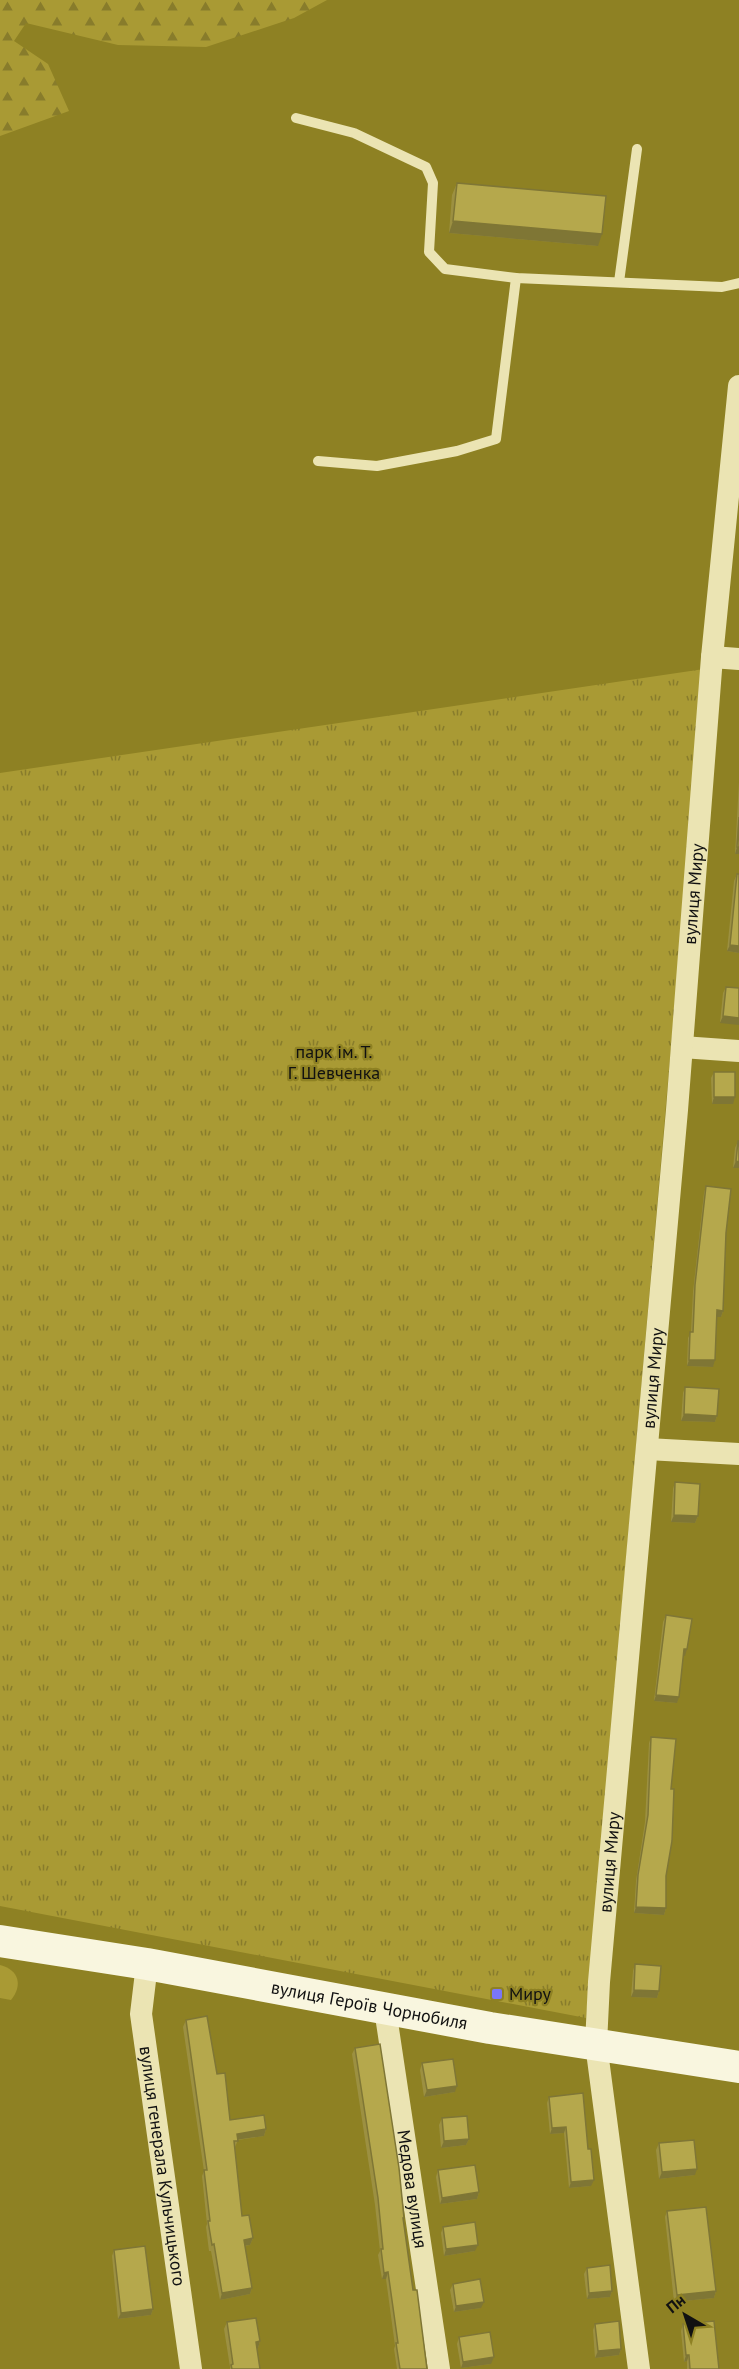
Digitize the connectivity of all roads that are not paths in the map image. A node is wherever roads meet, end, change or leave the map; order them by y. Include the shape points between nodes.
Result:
1 (296, 118) dead end
2 (637, 149) dead end
3 (516, 278) junction
4 (619, 282) junction
5 (739, 283) edge
6 (739, 386) edge
7 (318, 461) dead end
8 (712, 657) junction
9 (739, 659) edge
10 (682, 1047) junction
11 (739, 1051) edge
12 (647, 1449) junction
13 (739, 1454) edge
14 (0, 1941) edge
15 (147, 1964) junction
16 (385, 2009) junction
17 (596, 2044) junction
18 (739, 2067) edge
19 (191, 2369) edge
20 (439, 2369) edge
21 (639, 2369) edge

1 - 3 lane via 354,133 426,168 433,183 429,252 446,269
2 - 4 lane
3 - 4 lane
3 - 7 lane via 496,439 457,452 378,466
4 - 5 lane via 722,287
6 - 8 street, вулиця Миру
8 - 9 street
8 - 10 street, вулиця Миру
10 - 11 street
10 - 12 street, вулиця Миру
12 - 13 street
12 - 17 street, вулиця Миру
14 - 15 street, вулиця Героїв Чорнобиля
15 - 16 street, вулиця Героїв Чорнобиля
15 - 19 street, вулиця генерала Кульчицького via 141,2014
16 - 17 street, вулиця Героїв Чорнобиля
16 - 20 street, Медова вулиця
17 - 18 street, вулиця Героїв Чорнобиля
17 - 21 street, вулиця Миру

